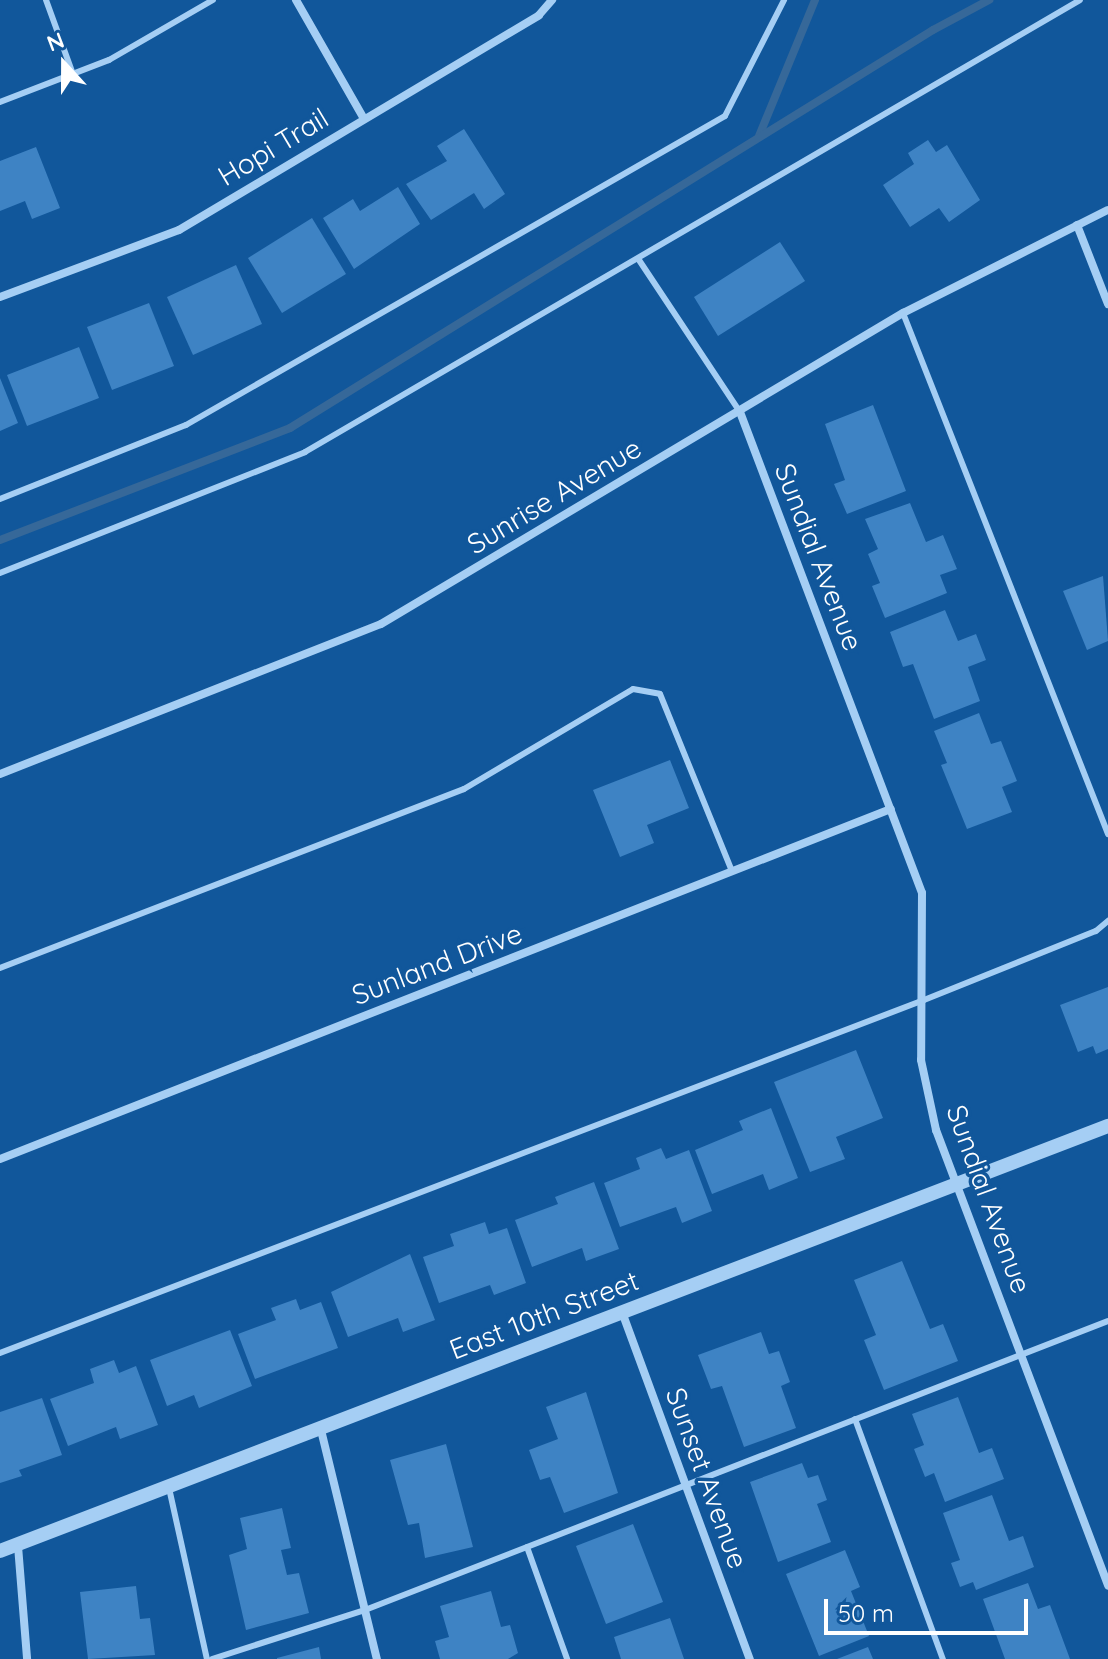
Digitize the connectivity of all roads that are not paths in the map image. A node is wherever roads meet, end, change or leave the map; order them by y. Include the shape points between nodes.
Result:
1 (46, 0) edge
2 (213, 0) edge
3 (296, 0) edge
4 (552, 0) edge
5 (784, 0) edge
6 (1080, 0) edge
7 (73, 74) junction
8 (0, 102) edge
9 (363, 117) junction
10 (1108, 210) edge
11 (1077, 225) junction
12 (639, 260) junction
13 (0, 297) edge
14 (1108, 304) edge
15 (903, 313) junction
16 (740, 412) junction
17 (0, 499) edge
18 (0, 573) edge
19 (0, 774) edge
20 (891, 809) junction
21 (1108, 834) edge
22 (732, 871) junction
23 (1108, 921) edge
24 (0, 968) edge
25 (924, 1000) junction
26 (1108, 1126) edge
27 (0, 1159) edge
28 (960, 1183) junction
29 (622, 1312) junction
30 (1108, 1321) edge
31 (0, 1353) edge
32 (1023, 1353) junction
33 (855, 1419) junction
34 (321, 1430) junction
35 (686, 1485) junction
36 (169, 1488) junction
37 (18, 1546) junction
38 (527, 1547) junction
39 (0, 1551) edge
40 (1108, 1586) edge
41 (365, 1610) junction
42 (27, 1659) edge
43 (209, 1659) edge
44 (377, 1659) edge
45 (567, 1659) edge
46 (750, 1659) edge
47 (943, 1659) edge

1 - 7 lane
2 - 7 lane via 109,60
3 - 9 street
4 - 9 street, Hopi Trail via 539,15
5 - 17 lane via 725,116 226,404
6 - 12 lane
7 - 8 lane
9 - 13 street, Hopi Trail via 179,230
10 - 11 street, Sunrise Avenue
11 - 14 street
11 - 15 street, Sunrise Avenue
12 - 16 lane
12 - 18 lane via 305,452
15 - 16 street, Sunrise Avenue
15 - 21 lane
16 - 19 street, Sunrise Avenue via 381,624
16 - 20 street, Sundial Avenue
20 - 22 street, Sunland Drive
20 - 25 street, Sundial Avenue via 922,893
22 - 24 lane via 660,694 633,689 464,789
22 - 27 street, Sunland Drive
23 - 25 lane via 1096,931
25 - 28 street, Sundial Avenue via 921,1060 936,1130
25 - 31 lane
26 - 28 street, East 10th Street
28 - 29 street, East 10th Street
28 - 32 street, Sundial Avenue
29 - 34 street, East 10th Street
29 - 35 street, Sunset Avenue
30 - 32 lane
32 - 33 lane
32 - 40 street, Sundial Avenue
33 - 35 lane
33 - 47 lane
34 - 36 street, East 10th Street
34 - 41 street
35 - 38 lane
35 - 46 street, Sunset Avenue
36 - 37 street, East 10th Street
36 - 43 lane
37 - 39 street, East 10th Street
37 - 42 street
38 - 41 lane
38 - 45 lane
41 - 43 lane
41 - 44 street

